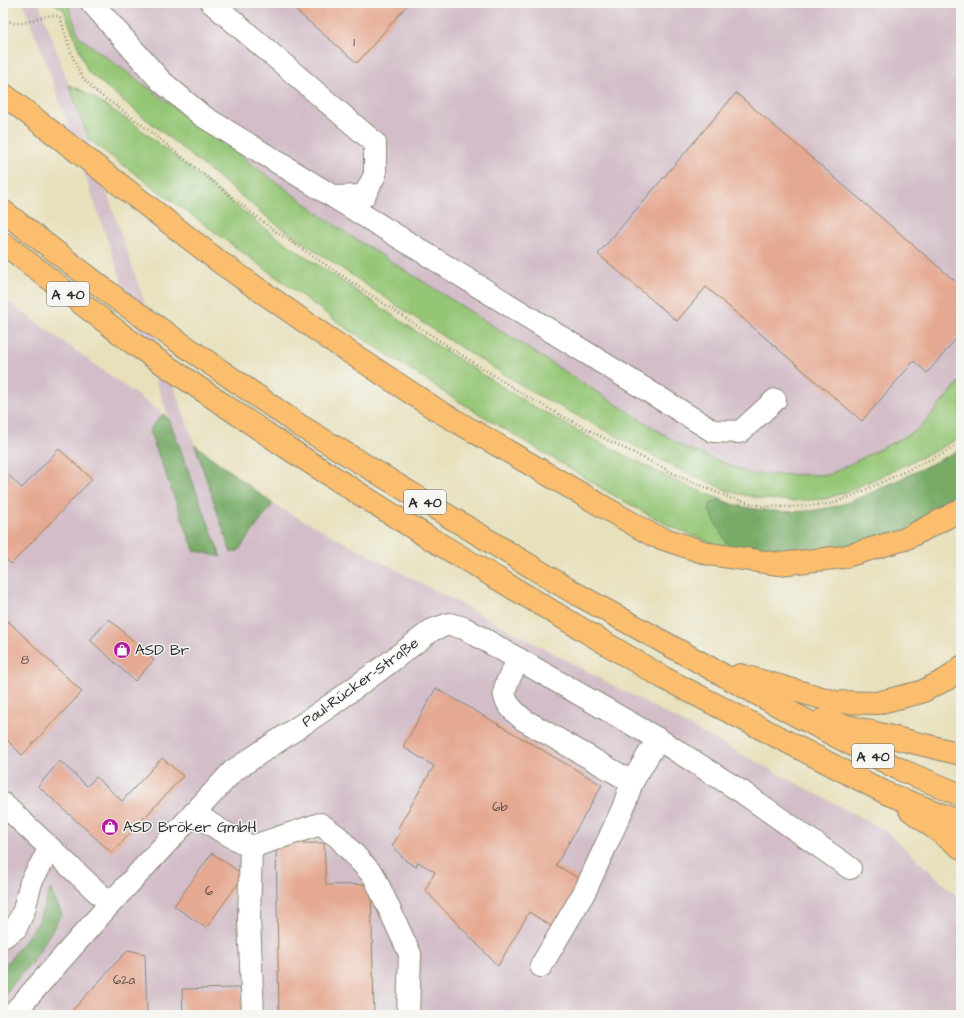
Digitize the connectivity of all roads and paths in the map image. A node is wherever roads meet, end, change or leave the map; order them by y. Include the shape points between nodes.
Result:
1 (92, 3) edge
2 (212, 3) edge
3 (3, 17) edge
4 (3, 94) edge
5 (334, 197) junction
6 (3, 211) edge
7 (3, 243) edge
8 (775, 400) dead end
9 (961, 444) edge
10 (961, 510) edge
11 (519, 659) junction
12 (703, 664) junction
13 (961, 667) edge
14 (788, 711) junction
15 (654, 736) junction
16 (961, 754) edge
17 (632, 782) junction
18 (888, 794) junction
19 (961, 795) edge
20 (3, 804) edge
21 (194, 813) junction
22 (961, 822) edge
23 (250, 846) junction
24 (50, 848) junction
25 (961, 848) edge
26 (850, 868) dead end
27 (110, 904) junction
28 (3, 937) edge
29 (541, 966) dead end
30 (12, 1015) edge
31 (253, 1015) edge
32 (408, 1015) edge

1 - 5 street via 160,80 200,115
2 - 5 street via 375,143 375,175 364,196
3 - 9 path via 13,23 27,23 52,14 60,17 74,61 82,77 95,91 137,120 272,229 529,398 683,478 730,498 762,506 830,504
4 - 10 highway via 221,263 328,338 437,410 652,535 709,554 779,564 844,557 905,539
5 - 8 street via 713,431 740,432
6 - 12 highway, A 40 via 117,299 299,425 573,592
7 - 18 highway, A 40 via 134,344 292,451 426,536 662,677
11 - 15 street, Paul-Rücker-Straße
11 - 17 street via 504,688 505,698 511,709 524,720
11 - 21 street, Paul-Rücker-Straße via 464,628 449,624 432,630 331,705 233,771
12 - 13 highway via 836,702 877,703 921,692 947,679
12 - 14 highway, A 40
14 - 16 highway
14 - 19 highway, A 40 via 901,770
15 - 17 street
15 - 26 street, Paul-Rücker-Straße via 742,792
17 - 29 street via 623,808 585,891
18 - 22 highway, A 40
18 - 25 highway
20 - 24 street
21 - 23 street
21 - 27 street, Paul-Rücker-Straße
23 - 31 street via 249,919
23 - 32 street via 320,824 338,836 374,876 410,954
24 - 27 street
24 - 28 street via 31,882 24,910 16,928
27 - 30 street, Paul-Rücker-Straße

